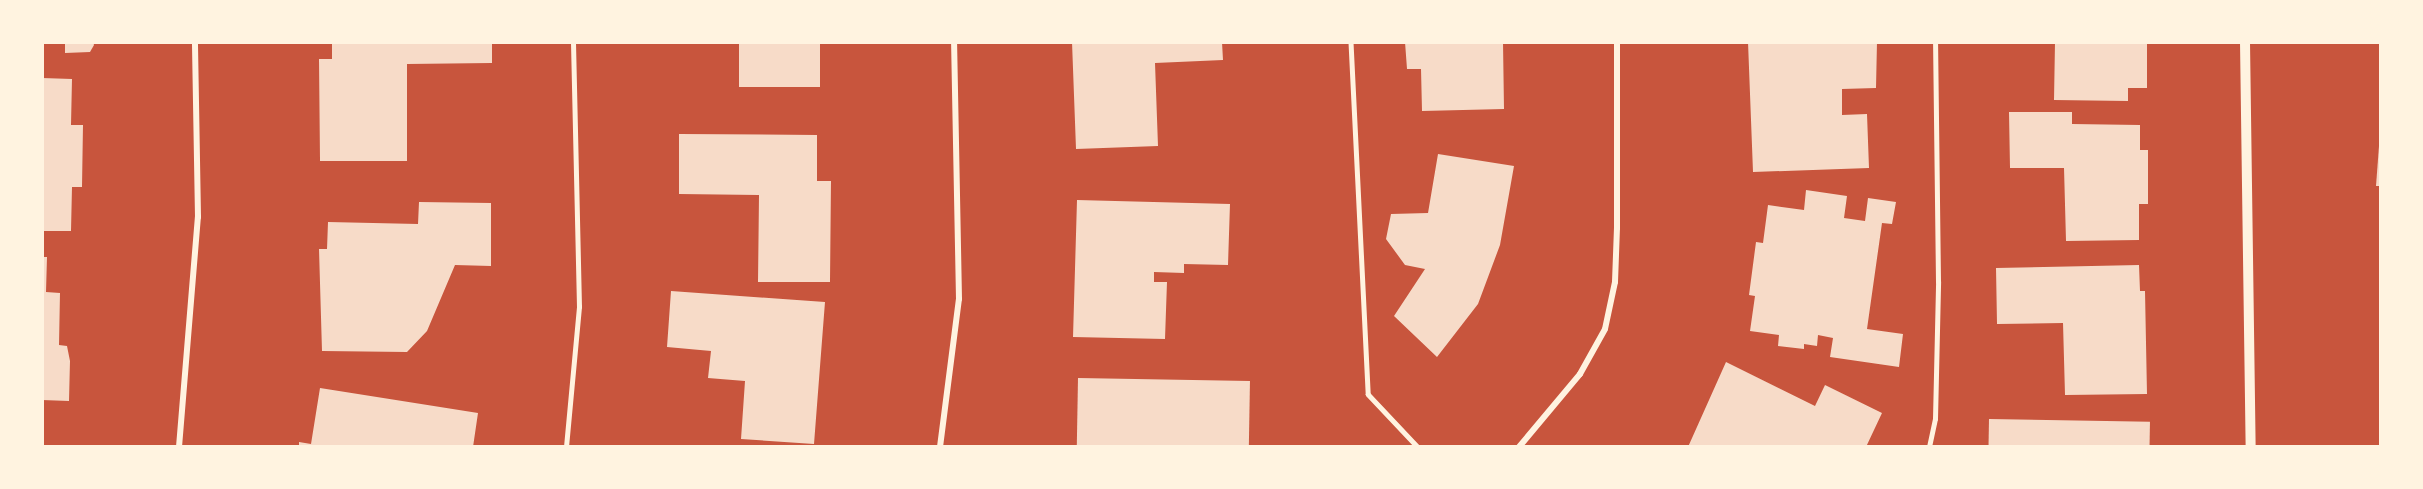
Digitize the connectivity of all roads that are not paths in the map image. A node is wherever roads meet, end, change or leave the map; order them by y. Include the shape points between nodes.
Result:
1 (195, 42) edge
2 (573, 42) edge
3 (954, 42) edge
4 (1351, 42) edge
5 (1617, 42) edge
6 (1935, 42) edge
7 (2245, 42) edge
8 (179, 447) edge
9 (566, 447) edge
10 (940, 447) edge
11 (1418, 447) edge
12 (1519, 447) edge
13 (1929, 447) edge
14 (2251, 447) edge

1 - 8 street via 198,217
2 - 9 lane via 579,308
3 - 10 street via 959,299
4 - 11 lane via 1368,394
5 - 12 street via 1615,282 1605,329 1580,374
6 - 13 lane via 1937,294 1935,419
7 - 14 street

